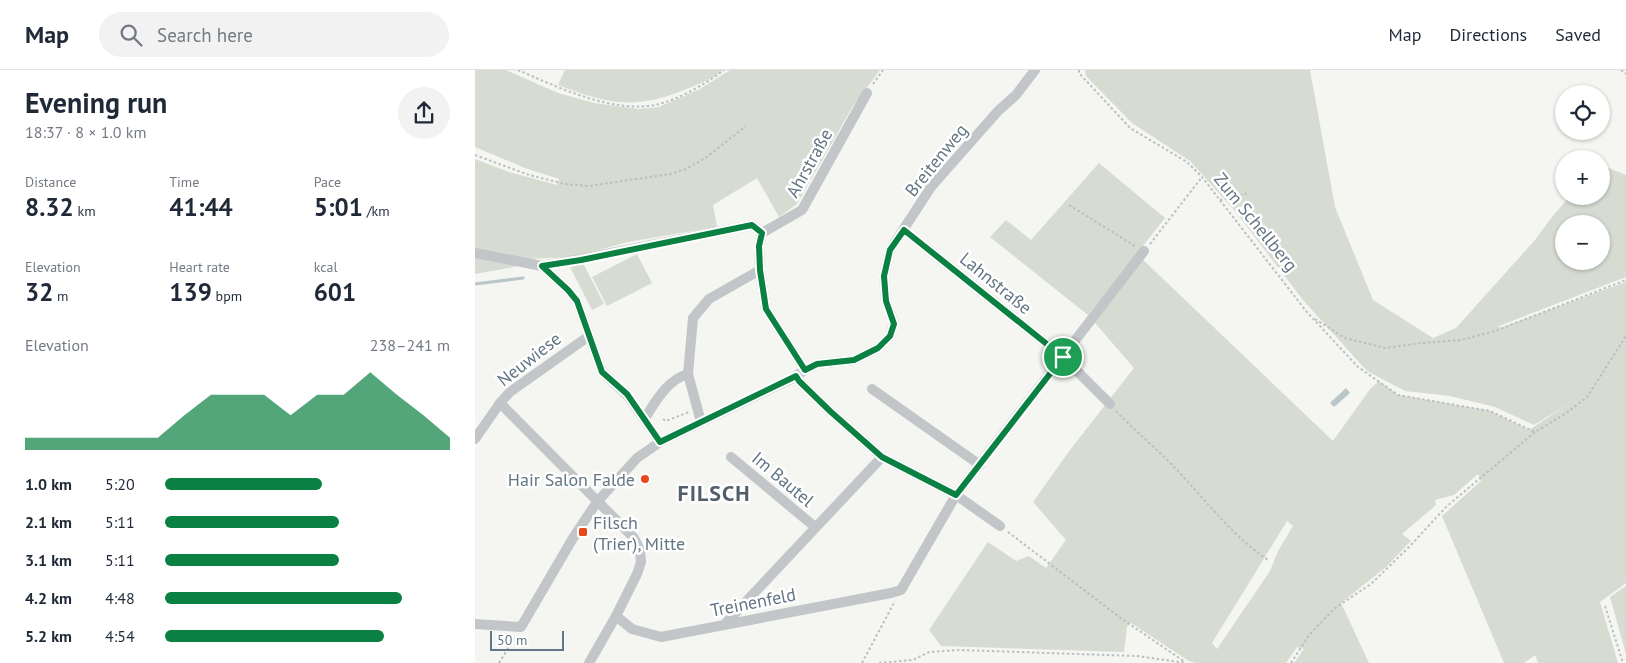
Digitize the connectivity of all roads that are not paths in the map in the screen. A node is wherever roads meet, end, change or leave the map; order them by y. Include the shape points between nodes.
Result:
1 (1035, 70) edge
2 (867, 93) road end
3 (904, 230) junction
4 (762, 233) junction
5 (1144, 251) road end
6 (475, 253) edge
7 (542, 266) junction
8 (760, 270) junction
9 (584, 338) junction
10 (1063, 357) junction
11 (801, 373) junction
12 (688, 374) junction
13 (873, 388) dead end
14 (500, 403) junction
15 (1110, 404) road end
16 (645, 418) junction
17 (701, 422) junction
18 (475, 439) edge
19 (660, 442) junction
20 (731, 457) dead end
21 (882, 457) junction
22 (980, 465) junction
23 (956, 495) junction
24 (597, 502) junction
25 (1000, 526) road end
26 (815, 527) junction
27 (616, 616) junction
28 (475, 624) edge
29 (725, 624) junction
30 (589, 663) edge

1 - 3 street, Breitenweg via 931,187
2 - 4 street, Ahrstraße via 802,210
3 - 10 street, Lahnstraße
3 - 11 street, Breitenweg via 890,250 884,276 886,301 894,324 890,336 878,348 854,360 817,364
4 - 7 street via 752,225
4 - 8 street
5 - 10 street
6 - 7 street
7 - 9 street via 577,301
8 - 11 street via 766,309
8 - 12 street via 709,299 693,318
9 - 14 street, Neuwiese via 510,392
9 - 16 street via 602,372 627,394
10 - 15 street, Lahnstraße
10 - 22 street
11 - 17 street, Breitenweg
11 - 21 street via 799,381
12 - 16 street via 679,376 662,391
12 - 17 street
13 - 22 street
14 - 18 street, Neuwiese
14 - 24 street, Neuwiese
16 - 19 street
17 - 19 street, Breitenweg
19 - 24 street, Breitenweg via 637,458
20 - 26 street, Im Bautel
21 - 23 street
21 - 26 street, Im Bautel
22 - 23 street
23 - 25 street
23 - 29 street, Treinenfeld via 901,590
24 - 27 street, Neuwiese via 634,538 641,550 637,574
24 - 28 street, Breitenweg via 521,627
26 - 29 street, Im Bautel
27 - 29 street, Treinenfeld via 632,629 661,637
27 - 30 street

